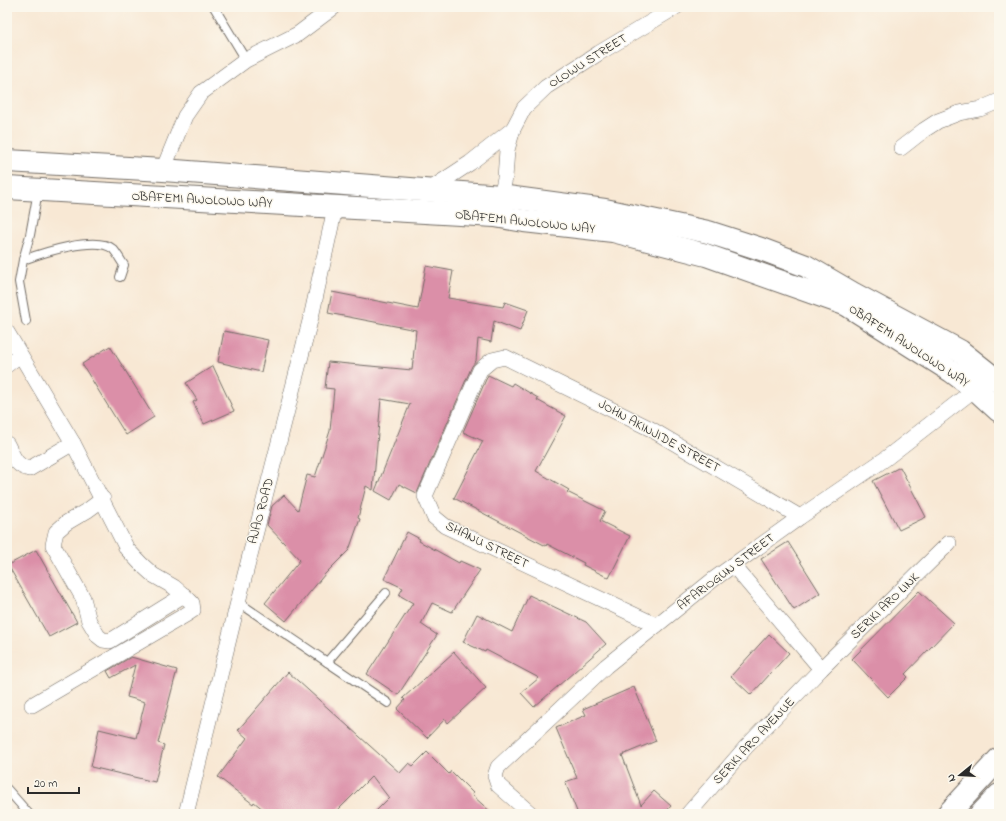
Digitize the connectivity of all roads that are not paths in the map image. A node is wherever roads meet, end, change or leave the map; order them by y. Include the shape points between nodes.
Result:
1 (214, 7) edge
2 (334, 7) edge
3 (672, 8) edge
4 (246, 60) junction
5 (999, 101) edge
6 (513, 129) junction
7 (901, 148) dead end
8 (7, 161) edge
9 (163, 170) junction
10 (7, 188) edge
11 (38, 190) junction
12 (429, 190) junction
13 (501, 196) junction
14 (335, 208) junction
15 (23, 260) junction
16 (120, 277) dead end
17 (851, 299) junction
18 (26, 321) dead end
19 (7, 332) edge
20 (20, 355) junction
21 (492, 360) joint
22 (7, 365) edge
23 (999, 382) edge
24 (975, 389) junction
25 (999, 411) edge
26 (73, 443) junction
27 (7, 444) edge
28 (102, 499) junction
29 (800, 517) junction
30 (950, 543) dead end
31 (733, 565) junction
32 (386, 593) dead end
33 (184, 595) junction
34 (238, 602) junction
35 (656, 625) junction
36 (327, 662) junction
37 (821, 669) junction
38 (388, 703) dead end
39 (32, 705) dead end
40 (999, 759) edge
41 (999, 775) edge
42 (7, 789) edge
43 (999, 795) edge
44 (30, 814) edge
45 (186, 814) edge
46 (531, 814) edge
47 (688, 814) edge
48 (948, 814) edge
49 (963, 814) edge
50 (981, 814) edge

1 - 4 lane
2 - 4 street via 298,34
3 - 6 street, OLOWU STREET via 546,87 524,108
4 - 9 street via 202,93 185,116
5 - 7 street via 938,121
6 - 12 street, OLOWU STREET via 470,163
6 - 13 street, OLOWU STREET
8 - 9 main road, OBAFEMI AWOLOWO WAY
9 - 12 main road, OBAFEMI AWOLOWO WAY
10 - 11 main road, OBAFEMI AWOLOWO WAY
11 - 14 main road, OBAFEMI AWOLOWO WAY
11 - 15 lane
12 - 13 main road, OBAFEMI AWOLOWO WAY
13 - 17 main road, OBAFEMI AWOLOWO WAY via 605,210 708,232 806,266
14 - 17 main road, OBAFEMI AWOLOWO WAY via 496,216 613,231 706,255
14 - 34 street, AJAO ROAD via 312,313
15 - 16 lane via 46,252 97,243 112,249 124,265
15 - 18 lane via 19,282
17 - 23 main road, OBAFEMI AWOLOWO WAY via 960,351
17 - 24 main road, OBAFEMI AWOLOWO WAY
19 - 20 street
20 - 22 street
20 - 26 street
21 - 29 street, JOHN AKINJIDE STREET via 505,357 649,428
21 - 35 street, SHANU STREET via 480,370 426,496 434,517 445,526
24 - 25 main road, OBAFEMI AWOLOWO WAY
24 - 29 street, AFARIOGUN STREET via 884,459
26 - 27 street via 29,470 21,468
26 - 28 street
28 - 33 street via 127,549 153,575
28 - 33 street via 56,532 54,545 83,598 98,636 110,641
29 - 31 street, AFARIOGUN STREET
30 - 37 street, SERIKI ARO LINK
31 - 35 street, AFARIOGUN STREET
31 - 37 street
32 - 36 lane
33 - 39 street via 192,603 193,610
34 - 36 lane
34 - 45 street, AJAO ROAD
35 - 46 street, AFARIOGUN STREET via 606,666 498,767 495,776 498,785
36 - 38 lane
37 - 47 street, SERIKI ARO AVENUE via 746,747
40 - 48 main road
41 - 49 main road
42 - 44 lane
43 - 50 main road

